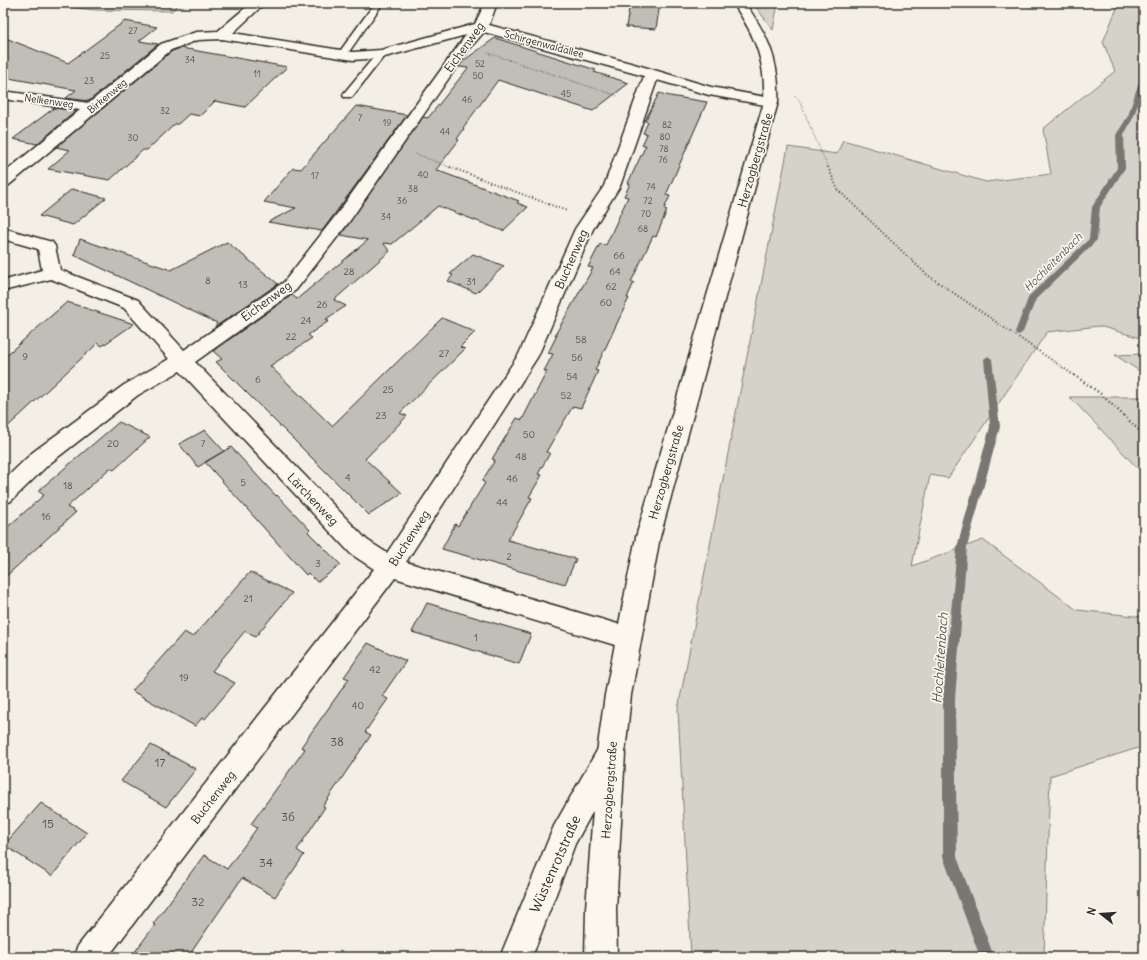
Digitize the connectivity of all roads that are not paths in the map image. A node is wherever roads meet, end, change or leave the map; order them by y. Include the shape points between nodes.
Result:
1 (260, 3) edge
2 (379, 3) edge
3 (491, 3) edge
4 (739, 3) edge
5 (481, 26) junction
6 (222, 35) junction
7 (343, 54) junction
8 (381, 54) junction
9 (652, 74) junction
10 (348, 94) dead end
11 (3, 95) edge
12 (771, 102) junction
13 (94, 108) junction
14 (3, 182) edge
15 (3, 233) edge
16 (52, 273) junction
17 (3, 286) edge
18 (182, 361) junction
19 (3, 495) edge
20 (390, 567) junction
21 (628, 638) junction
22 (611, 753) junction
23 (89, 957) edge
24 (516, 957) edge
25 (601, 957) edge

1 - 6 street
2 - 7 lane
3 - 5 street, Eichenweg
4 - 12 street, Herzogbergstraße via 756,27 764,46 772,79
5 - 8 street
5 - 9 street, Schirgenwaldallee
5 - 18 street, Eichenweg via 464,46 343,218 290,286
6 - 7 street
6 - 13 street, Birkenweg via 196,36 166,47
7 - 8 street
8 - 10 lane
9 - 12 street, Schirgenwaldallee via 709,91
9 - 20 street, Buchenweg via 612,186 584,229 528,356
11 - 13 street, Nelkenweg
12 - 21 street, Herzogbergstraße via 648,537
13 - 14 street, Birkenweg
15 - 16 street via 46,246
16 - 17 street
16 - 18 street, Lärchenweg via 131,304
18 - 19 street, Eichenweg via 131,390 42,458
18 - 20 street, Lärchenweg via 359,547
20 - 21 street, Lärchenweg
20 - 23 street, Buchenweg
21 - 22 street, Herzogbergstraße
22 - 24 street, Wüstenrotstraße via 564,836
22 - 25 street, Herzogbergstraße

